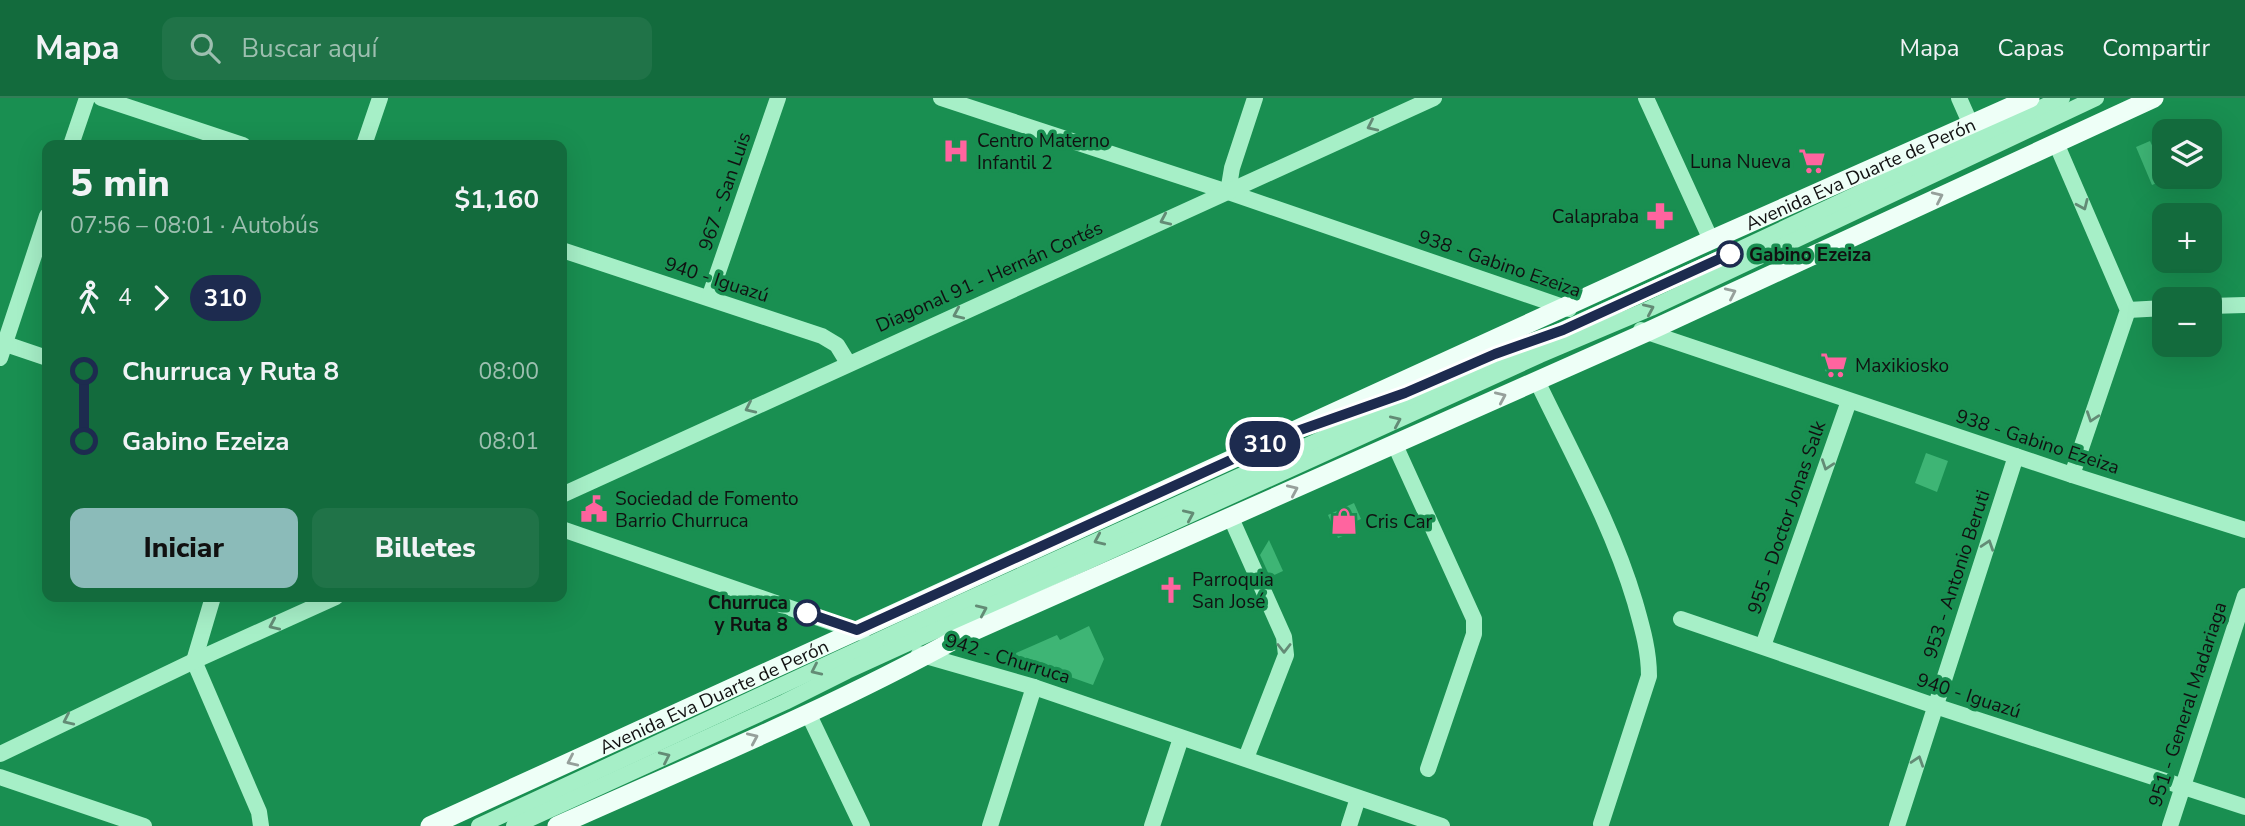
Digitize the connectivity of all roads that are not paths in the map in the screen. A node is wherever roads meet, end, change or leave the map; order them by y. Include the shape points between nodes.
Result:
1 (86, 98) edge
2 (101, 98) edge
3 (380, 98) edge
4 (778, 98) edge
5 (941, 98) edge
6 (1255, 98) edge
7 (1434, 98) edge
8 (1646, 98) edge
9 (1959, 98) edge
10 (2030, 98) edge
11 (2062, 98) edge
12 (2096, 98) edge
13 (2154, 98) edge
14 (961, 101) edge
15 (1971, 125) junction
16 (73, 140) edge
17 (228, 140) edge
18 (366, 140) edge
19 (2056, 143) junction
20 (1228, 192) junction
21 (42, 231) edge
22 (1710, 240) junction
23 (567, 252) edge
24 (709, 298) junction
25 (2245, 305) edge
26 (2222, 306) edge
27 (1565, 308) junction
28 (2152, 309) edge
29 (2128, 310) junction
30 (1593, 316) junction
31 (1617, 322) junction
32 (1563, 330) junction
33 (1647, 332) junction
34 (2, 348) edge
35 (42, 357) edge
36 (848, 363) junction
37 (1537, 381) junction
38 (1849, 401) junction
39 (1286, 435) junction
40 (1395, 445) junction
41 (2016, 456) junction
42 (2072, 475) junction
43 (567, 493) edge
44 (1231, 518) junction
45 (2245, 530) edge
46 (567, 531) edge
47 (2245, 596) edge
48 (212, 602) edge
49 (325, 602) edge
50 (1681, 619) dead end
51 (857, 630) junction
52 (878, 642) junction
53 (1763, 646) junction
54 (897, 648) junction
55 (927, 656) junction
56 (194, 661) junction
57 (1034, 687) junction
58 (1935, 706) junction
59 (808, 713) junction
60 (1181, 738) junction
61 (0, 754) edge
62 (1246, 758) junction
63 (1428, 769) dead end
64 (0, 777) edge
65 (2183, 786) junction
66 (1358, 798) junction
67 (2245, 807) edge
68 (1601, 824) dead end
69 (144, 826) edge
70 (261, 826) edge
71 (430, 826) edge
72 (479, 826) edge
73 (514, 826) edge
74 (556, 826) edge
75 (862, 826) edge
76 (990, 826) edge
77 (1152, 826) edge
78 (1349, 826) edge
79 (1442, 826) edge
80 (1897, 826) edge
81 (2170, 826) edge

1 - 16 street
2 - 17 street
3 - 18 street
4 - 24 street, 967 - San Luis
5 - 14 street, 938 - Gabino Ezeiza
6 - 20 street
7 -> 20 street, Diagonal 91 - Hernán Cortés
8 - 22 street
9 - 15 street
10 - 15 main road, Avenida Eva Duarte de Perón
11 - 30 street
31 -> 12 street
13 - 19 main road
14 - 20 street, 938 - Gabino Ezeiza
15 - 22 main road, Avenida Eva Duarte de Perón
19 -> 29 street
33 -> 19 main road
20 - 27 street, 938 - Gabino Ezeiza
20 -> 36 street, Diagonal 91 - Hernán Cortés
21 - 34 street
22 - 27 main road, Avenida Eva Duarte de Perón
23 - 24 street, 940 - Iguazú
24 - 36 street, 940 - Iguazú via 831,340
25 - 26 street
27 - 30 street, 938 - Gabino Ezeiza
27 - 39 main road, Avenida Eva Duarte de Perón
28 - 29 street
29 -> 42 street
30 - 31 street, 938 - Gabino Ezeiza
30 - 32 street
31 - 33 street, 938 - Gabino Ezeiza
54 -> 31 street
32 - 39 street
32 -> 52 street
33 - 37 main road
33 - 38 street, 938 - Gabino Ezeiza
34 - 35 street
36 -> 43 street, Diagonal 91 - Hernán Cortés
40 -> 37 main road
37 - 68 street via 1624,566 1649,660 1649,676
38 - 41 street, 938 - Gabino Ezeiza
38 -> 53 street, 955 - Doctor Jonas Salk
39 - 51 main road, Avenida Eva Duarte de Perón
44 -> 40 main road
40 - 63 street via 1474,619 1474,634
41 - 42 street, 938 - Gabino Ezeiza
58 -> 41 street, 953 - Antonio Beruti
42 - 45 street, 938 - Gabino Ezeiza
44 - 55 main road via 958,638
44 -> 62 street via 1286,647
46 - 51 street, 942 - Churruca
47 - 65 street, 951 - General Madariaga
48 - 56 street
49 -> 56 street
50 - 53 street, 940 - Iguazú
51 - 52 street, 942 - Churruca
51 -> 71 main road, Avenida Eva Duarte de Perón
52 - 54 street, 942 - Churruca
52 -> 72 street
53 - 58 street, 940 - Iguazú
54 - 55 street, 942 - Churruca
73 -> 54 street
55 - 57 street, 942 - Churruca
55 - 59 main road
56 -> 61 street
56 - 70 street
57 - 60 street, 942 - Churruca
57 - 76 street
58 - 65 street, 940 - Iguazú
80 -> 58 street, 953 - Antonio Beruti
74 -> 59 main road
59 - 75 street
60 - 62 street, 942 - Churruca
60 - 77 street
62 - 66 street, 942 - Churruca
64 - 69 street
65 - 67 street, 940 - Iguazú
65 - 81 street, 951 - General Madariaga
66 - 78 street
66 - 79 street, 942 - Churruca

